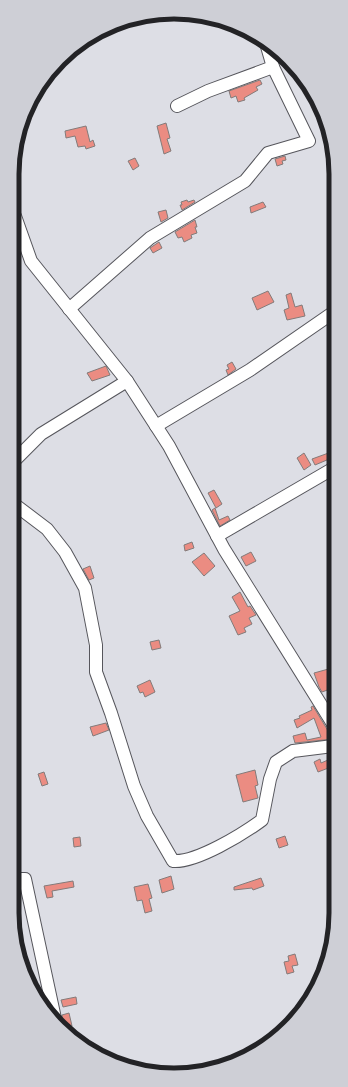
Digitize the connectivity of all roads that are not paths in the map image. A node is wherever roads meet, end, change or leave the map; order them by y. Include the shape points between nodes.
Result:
1 (268, 51) edge
2 (273, 67) junction
3 (177, 106) dead end
4 (19, 227) edge
5 (69, 309) junction
6 (329, 315) edge
7 (127, 381) junction
8 (156, 426) junction
9 (19, 456) edge
10 (329, 471) edge
11 (19, 508) edge
12 (217, 536) junction
13 (329, 718) edge
14 (329, 746) edge
15 (19, 879) edge
16 (53, 1010) edge

1 - 2 street
2 - 3 street via 208,91
2 - 5 street via 309,141 268,153 245,180 150,238
4 - 5 street via 31,261
5 - 7 street
6 - 8 street via 250,370
7 - 8 street
7 - 9 street via 41,434
8 - 12 street
10 - 12 street
11 - 14 street via 47,529 65,552 85,588 96,645 96,672 134,786 147,816 173,861 180,862 206,853 262,820 276,762 293,751
12 - 13 street
15 - 16 street via 25,879

